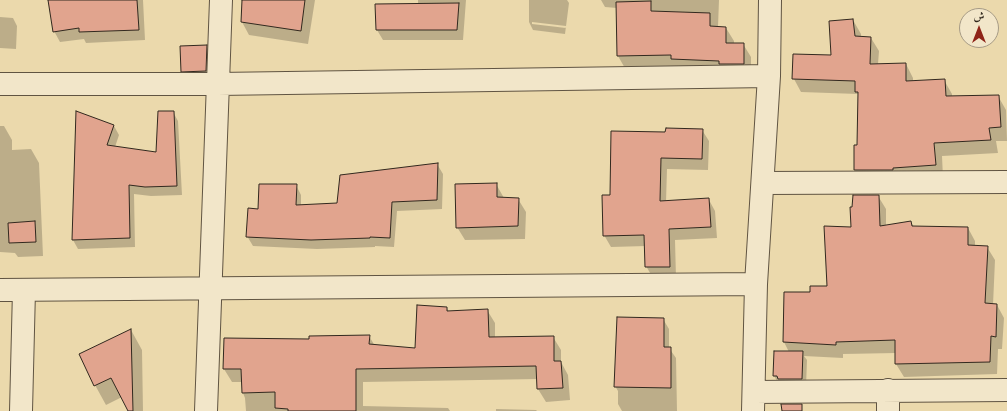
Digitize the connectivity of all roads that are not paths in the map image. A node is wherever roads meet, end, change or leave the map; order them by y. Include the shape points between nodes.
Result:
1 (221, 0) edge
2 (770, 0) edge
3 (769, 76) junction
4 (0, 84) edge
5 (218, 84) junction
6 (1007, 182) edge
7 (763, 183) junction
8 (756, 284) junction
9 (209, 289) junction
10 (0, 290) edge
11 (24, 290) junction
12 (1007, 390) edge
13 (753, 401) edge
14 (888, 401) edge
15 (21, 411) edge
16 (206, 411) edge

1 - 5 street
2 - 3 street
3 - 5 street
3 - 7 street
4 - 5 street
5 - 9 street
6 - 7 street
7 - 8 street
8 - 9 street
8 - 13 street
9 - 11 street
9 - 16 street
10 - 11 street
11 - 15 street
12 - 14 street
13 - 14 street

